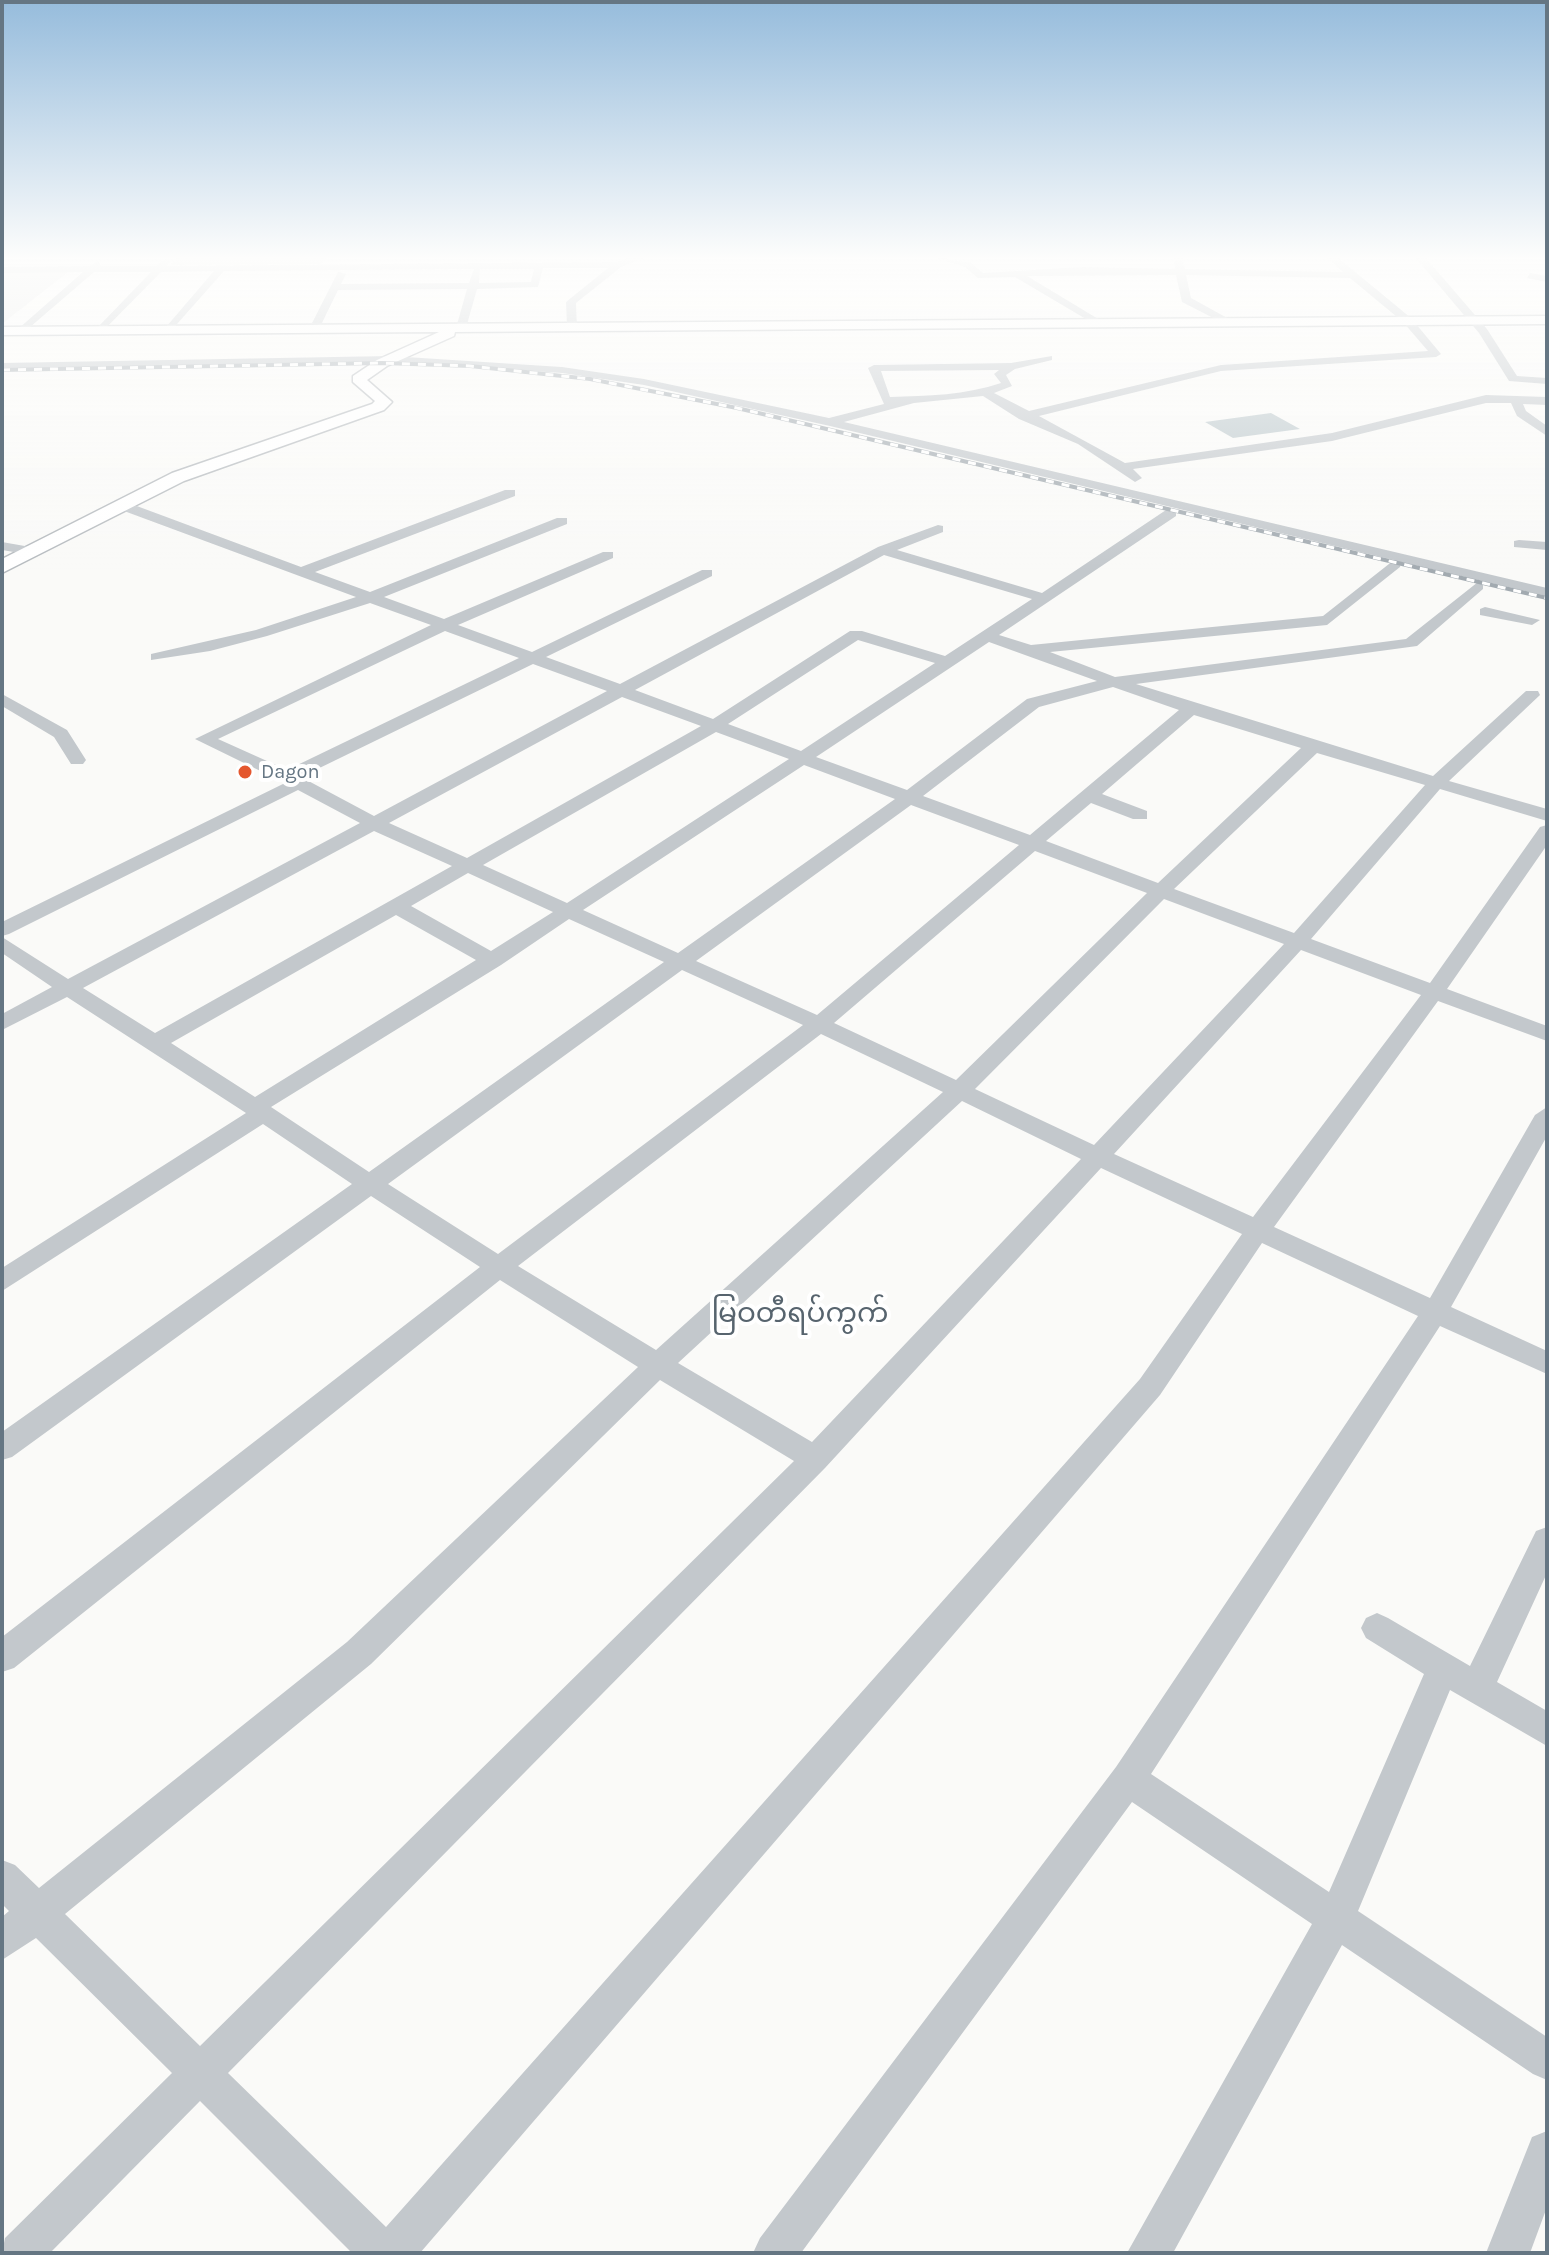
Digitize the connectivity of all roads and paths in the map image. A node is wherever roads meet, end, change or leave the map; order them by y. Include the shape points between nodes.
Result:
1 (1028, 362) edge
2 (1268, 362) edge
3 (1501, 362) edge
4 (382, 363) junction
5 (2, 366) edge
6 (1011, 366) junction
7 (1546, 373) edge
8 (985, 392) junction
9 (351, 394) junction
10 (1515, 399) junction
11 (914, 400) junction
12 (1547, 401) edge
13 (1023, 416) junction
14 (830, 422) junction
15 (1540, 422) edge
16 (808, 428) junction
17 (1547, 432) edge
18 (287, 438) junction
19 (1123, 467) junction
20 (510, 493) dead end
21 (121, 505) junction
22 (1165, 506) junction
23 (562, 521) dead end
24 (938, 529) dead end
25 (1519, 544) dead end
26 (2, 546) edge
27 (1547, 546) edge
28 (883, 550) junction
29 (31, 551) junction
30 (608, 555) dead end
31 (1395, 564) junction
32 (2, 567) edge
33 (301, 572) junction
34 (707, 573) dead end
35 (1478, 586) junction
36 (1542, 597) edge
37 (372, 598) junction
38 (1044, 598) junction
39 (1485, 612) dead end
40 (1510, 617) junction
41 (1532, 620) dead end
42 (444, 625) junction
43 (987, 636) junction
44 (1032, 649) junction
45 (535, 656) junction
46 (157, 657) dead end
47 (950, 663) junction
48 (1113, 682) junction
49 (620, 692) junction
50 (1532, 695) dead end
51 (2, 699) edge
52 (1193, 707) junction
53 (715, 725) junction
54 (1314, 746) junction
55 (807, 757) junction
56 (77, 760) dead end
57 (293, 780) junction
58 (1437, 782) junction
59 (1088, 795) junction
60 (911, 796) junction
61 (1140, 815) dead end
62 (1547, 815) edge
63 (373, 823) junction
64 (1547, 831) edge
65 (1032, 843) junction
66 (466, 864) junction
67 (1159, 892) junction
68 (394, 905) junction
69 (571, 911) junction
70 (2, 930) edge
71 (1298, 941) junction
72 (2, 943) edge
73 (494, 961) junction
74 (679, 963) junction
75 (65, 989) junction
76 (1435, 991) junction
77 (2, 1023) edge
78 (819, 1024) junction
79 (1547, 1034) edge
80 (155, 1043) junction
81 (959, 1091) junction
82 (258, 1111) junction
83 (1547, 1115) edge
84 (1098, 1157) junction
85 (368, 1183) junction
86 (1259, 1228) junction
87 (499, 1267) junction
88 (2, 1281) edge
89 (1435, 1312) junction
90 (1547, 1363) edge
91 (657, 1366) junction
92 (2, 1448) edge
93 (815, 1459) junction
94 (1547, 1540) edge
95 (1377, 1628) dead end
96 (2, 1657) edge
97 (1443, 1667) junction
98 (1477, 1688) junction
99 (1547, 1730) edge
100 (1128, 1779) junction
101 (2, 1878) edge
102 (37, 1913) junction
103 (1336, 1918) junction
104 (2, 1941) edge
105 (1547, 2060) edge
106 (199, 2075) junction
107 (1547, 2152) edge
108 (20, 2253) edge
109 (382, 2253) edge
110 (392, 2253) edge
111 (775, 2253) edge
112 (1149, 2253) edge
113 (1508, 2253) edge

1 - 6 street
2 - 13 street via 1221,368
3 - 7 street via 1513,379
4 - 5 street
4 - 9 main road via 358,379
4 - 14 street via 562,370
4 - 16 street via 562,377
6 - 8 street via 1000,374 1008,384
6 - 11 street via 874,368 886,401
8 - 11 street
8 - 13 street
9 - 18 main road
9 - 18 main road via 382,398 382,405
10 - 12 street
10 - 15 street via 1521,413
10 - 19 street via 1486,399 1332,437
11 - 14 street
13 - 19 street
14 - 16 street
14 - 22 street
15 - 17 street
16 - 22 street
18 - 21 main road via 198,469
19 - 22 street
20 - 33 street
21 - 29 main road
21 - 33 street
22 - 31 street via 1261,537
22 - 36 street
22 - 38 street
23 - 37 street
24 - 28 street
25 - 27 street
26 - 29 street
28 - 38 street
28 - 49 street
29 - 32 main road
30 - 42 street
31 - 35 street
31 - 44 street via 1327,620
33 - 37 street
34 - 45 street
35 - 36 street
35 - 48 street via 1411,643
36 - 40 street
37 - 42 street
37 - 46 street via 226,645
38 - 43 street
39 - 40 street
40 - 41 street
42 - 45 street
42 - 57 street via 204,739
43 - 44 street
43 - 47 street
44 - 48 street
45 - 49 street
45 - 57 street
47 - 53 street via 856,634
47 - 55 street
48 - 52 street
48 - 60 street via 1033,703
49 - 53 street
49 - 63 street
50 - 58 street
51 - 56 street via 61,734
52 - 54 street
52 - 59 street
53 - 55 street
53 - 66 street
54 - 58 street
54 - 67 street
55 - 60 street
55 - 69 street
57 - 63 street
57 - 70 street
58 - 62 street
58 - 71 street
59 - 61 street
59 - 65 street
60 - 65 street
60 - 74 street
63 - 66 street
63 - 75 street
64 - 76 street
65 - 67 street
65 - 78 street
66 - 68 street
66 - 69 street
67 - 71 street
67 - 81 street
68 - 73 street
68 - 80 street
69 - 73 street
69 - 74 street
71 - 76 street
71 - 84 street
72 - 75 street
73 - 82 street
74 - 78 street
74 - 85 street
75 - 77 street
75 - 80 street
76 - 79 street
76 - 86 street
78 - 81 street
78 - 87 street
80 - 82 street
81 - 84 street
81 - 91 street
82 - 85 street
82 - 88 street
83 - 89 street
84 - 86 street
84 - 93 street
85 - 87 street
85 - 92 street
86 - 89 street
86 - 110 street via 1150,1387
87 - 91 street
87 - 96 street
89 - 90 street
89 - 100 street
91 - 93 street
91 - 102 street via 359,1653
93 - 106 street
94 - 98 street
95 - 97 street
97 - 98 street
97 - 103 street
98 - 99 street
100 - 103 street
100 - 111 street
101 - 102 street
102 - 104 street
102 - 106 street
103 - 105 street
103 - 112 street
106 - 108 street
106 - 109 street
107 - 113 street

